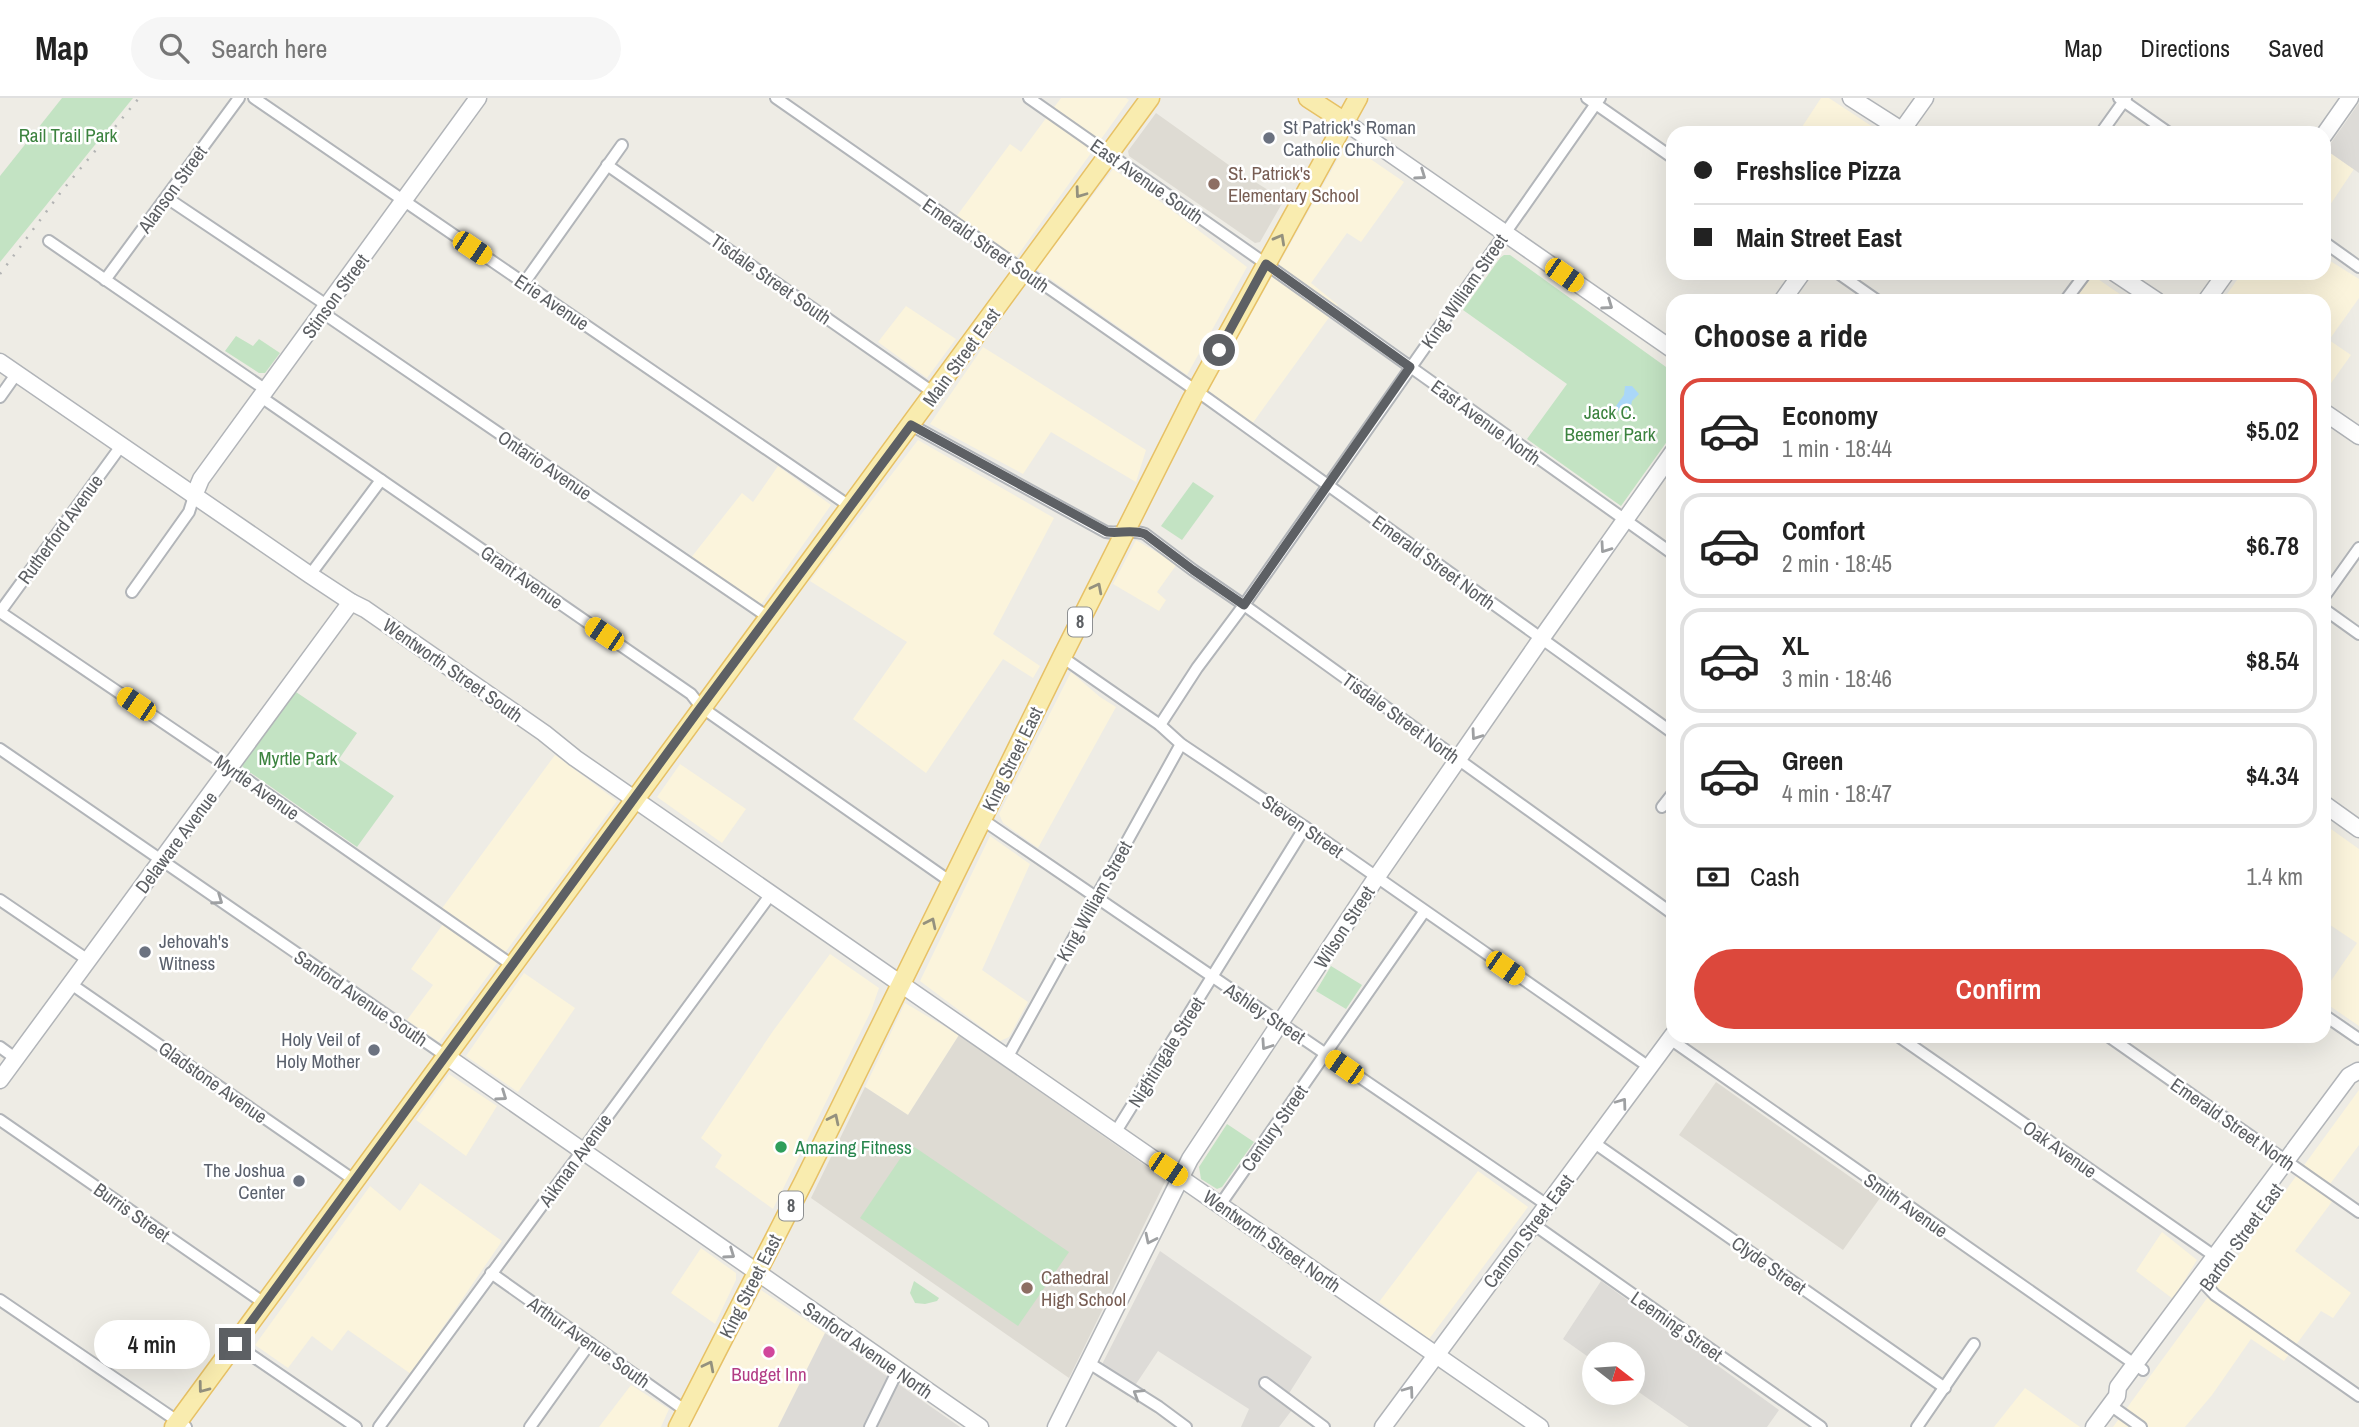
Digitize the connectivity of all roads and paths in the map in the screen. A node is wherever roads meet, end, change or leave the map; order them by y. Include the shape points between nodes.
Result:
1 (239, 98) edge
2 (254, 98) edge
3 (478, 98) edge
4 (776, 98) edge
5 (1029, 98) edge
6 (1150, 98) edge
7 (1308, 98) edge
8 (1358, 98) edge
9 (1851, 98) edge
10 (1925, 98) edge
11 (2350, 98) edge
12 (2123, 99) edge
13 (1595, 100) edge
14 (1345, 122) junction
15 (1893, 126) edge
16 (1906, 126) edge
17 (2106, 126) edge
18 (2160, 126) edge
19 (2330, 126) edge
20 (622, 145) dead end
21 (1666, 153) edge
22 (1108, 155) junction
23 (607, 165) junction
24 (167, 198) junction
25 (404, 201) junction
26 (1504, 233) junction
27 (49, 241) dead end
28 (2331, 247) edge
29 (1266, 264) junction
30 (2359, 267) edge
31 (1023, 271) junction
32 (105, 280) junction
33 (1848, 280) edge
34 (2126, 280) edge
35 (524, 283) junction
36 (1868, 294) edge
37 (2146, 294) edge
38 (325, 310) junction
39 (1666, 344) edge
40 (0, 362) edge
41 (1410, 367) junction
42 (17, 373) junction
43 (1196, 391) junction
44 (264, 393) junction
45 (934, 393) junction
46 (0, 397) edge
47 (2331, 417) edge
48 (911, 425) junction
49 (2359, 436) edge
50 (121, 446) junction
51 (1666, 462) edge
52 (381, 480) junction
53 (1328, 486) junction
54 (194, 496) junction
55 (851, 507) junction
56 (1625, 520) junction
57 (1126, 531) junction
58 (2359, 548) edge
59 (1666, 549) edge
60 (310, 575) junction
61 (2331, 587) edge
62 (132, 592) dead end
63 (351, 602) junction
64 (1244, 605) junction
65 (0, 612) edge
66 (2331, 614) edge
67 (768, 617) junction
68 (2359, 634) edge
69 (1541, 639) junction
70 (1062, 657) junction
71 (701, 707) junction
72 (1160, 725) junction
73 (1666, 728) edge
74 (1181, 744) junction
75 (0, 749) edge
76 (1459, 759) junction
77 (230, 768) junction
78 (634, 799) junction
79 (1666, 802) edge
80 (1662, 807) dead end
81 (2331, 809) edge
82 (983, 820) junction
83 (1305, 827) junction
84 (2359, 829) edge
85 (162, 861) junction
86 (1376, 878) junction
87 (951, 881) junction
88 (771, 894) junction
89 (1095, 898) junction
90 (0, 900) edge
91 (1666, 909) edge
92 (1424, 912) junction
93 (88, 960) junction
94 (512, 965) junction
95 (1213, 977) junction
96 (71, 984) junction
97 (901, 984) junction
98 (2331, 1020) edge
99 (1280, 1024) junction
100 (2359, 1040) edge
101 (1667, 1043) edge
102 (1680, 1043) edge
103 (1908, 1043) edge
104 (2118, 1043) edge
105 (0, 1047) edge
106 (1325, 1054) junction
107 (446, 1056) junction
108 (15, 1058) junction
109 (1007, 1058) junction
110 (1649, 1067) junction
111 (2359, 1070) edge
112 (0, 1080) edge
113 (0, 1120) edge
114 (1115, 1133) junction
115 (1593, 1142) junction
116 (581, 1151) junction
117 (2289, 1163) junction
118 (1180, 1177) junction
119 (354, 1180) junction
120 (1220, 1205) junction
121 (1547, 1205) junction
122 (2359, 1212) edge
123 (1532, 1224) junction
124 (2219, 1259) junction
125 (491, 1273) junction
126 (756, 1273) junction
127 (2202, 1281) junction
128 (0, 1300) edge
129 (264, 1303) junction
130 (590, 1343) junction
131 (235, 1344) junction
132 (1974, 1344) dead end
133 (1436, 1354) junction
134 (1089, 1363) junction
135 (2139, 1367) junction
136 (898, 1370) junction
137 (1265, 1383) dead end
138 (1945, 1388) junction
139 (2359, 1396) edge
140 (2114, 1401) junction
141 (682, 1419) edge
142 (179, 1425) edge
143 (356, 1427) edge
144 (379, 1427) edge
145 (530, 1427) edge
146 (870, 1427) edge
147 (980, 1427) edge
148 (1056, 1427) edge
149 (1186, 1427) edge
150 (1324, 1427) edge
151 (1383, 1427) edge
152 (1540, 1427) edge
153 (1821, 1427) edge
154 (1917, 1427) edge
155 (2094, 1427) edge
156 (2141, 1427) edge

1 - 24 street, Alanson Street
2 - 25 street, Erie Avenue
3 - 25 main road, Stinson Street
4 - 31 street, Emerald Street South
5 - 22 street, East Avenue South
6 - 22 main road, Main Street East
7 - 14 main road
8 - 14 main road, King Street East / 8
9 - 15 main road
10 - 16 main road
11 - 19 main road
12 - 17 street
12 - 18 street
13 - 21 street
13 - 26 street, King William Street
14 -> 26 main road
29 -> 14 main road, King Street East / 8
20 - 23 street
22 - 29 street, East Avenue South
22 -> 31 main road, Main Street East
23 - 35 street
23 - 45 street, Tisdale Street South
24 - 32 street, Alanson Street
24 - 38 street, Ontario Avenue
25 - 35 street, Erie Avenue
25 - 38 main road, Stinson Street
26 -> 39 main road
26 - 41 street, King William Street
27 - 32 street, Grant Avenue
28 - 30 street
29 - 41 street, East Avenue North
29 - 43 main road, King Street East / 8
31 - 43 street, Emerald Street South
31 - 45 main road, Main Street East
32 - 44 street, Grant Avenue
33 - 36 street
34 - 37 main road
35 - 55 street, Erie Avenue
38 - 44 main road, Stinson Street
38 - 67 street, Ontario Avenue
40 - 42 main road, Wentworth Street South
41 - 53 street, King William Street
41 - 56 street, East Avenue North
42 - 46 street
42 - 50 main road, Wentworth Street South
43 - 53 street, Emerald Street North
43 - 57 main road, King Street East / 8
44 - 52 street, Grant Avenue
44 - 54 main road, Stinson Street via 201,479
45 - 48 main road, Main Street East
47 - 49 main road
48 - 55 main road, Main Street East
48 - 57 street via 1107,532
50 - 54 main road, Wentworth Street South
50 - 65 street, Rutherford Avenue
51 - 56 main road, Wilson Street
52 - 60 street
52 - 71 street, Grant Avenue via 688,691
53 - 64 street, King William Street
53 - 69 street, Emerald Street North
54 - 60 main road, Wentworth Street South
54 - 62 street via 189,512
55 - 67 main road, Main Street East
56 - 59 street, East Avenue North
56 -> 69 main road, Wilson Street
57 - 64 street, Tisdale Street North via 1145,534
70 -> 57 main road, King Street East / 8
58 - 61 street
60 - 63 main road, Wentworth Street South
63 - 77 main road, Delaware Avenue
63 - 78 main road, Wentworth Street South
64 - 72 street, King William Street
64 - 76 street, Tisdale Street North
65 - 77 street, Myrtle Avenue
66 - 68 street
67 - 71 main road, Main Street East
69 - 73 street, Emerald Street North
69 -> 76 main road, Wilson Street
70 - 72 street, Steven Street
70 - 82 main road, King Street East / 8
71 - 78 main road, Main Street East
71 - 87 street, Grant Avenue
72 - 74 street, Steven Street
74 - 83 street, Steven Street
74 - 89 street, King William Street
75 - 85 street, Sanford Avenue South
76 - 86 main road, Wilson Street
76 - 91 street, Tisdale Street North
77 - 85 main road, Delaware Avenue
77 - 94 street, Myrtle Avenue
78 - 88 main road, Wentworth Street South
78 - 94 main road, Main Street East
79 - 80 street
81 - 84 main road
82 - 87 main road, King Street East / 8
82 - 89 street, Ashley Street
83 - 86 street, Steven Street
83 - 95 street, Nightingale Street
85 - 93 main road, Delaware Avenue
85 -> 107 street, Sanford Avenue South
86 - 92 street, Steven Street
86 - 99 main road, Wilson Street
97 -> 87 main road, King Street East / 8
88 - 97 main road, Wentworth Street South
88 - 116 street, Aikman Avenue
89 - 95 street, Ashley Street
89 - 109 street, King William Street
90 - 93 street
92 - 106 street, Century Street
92 - 110 street, Steven Street
93 - 96 main road, Delaware Avenue
94 - 107 main road, Main Street East
95 - 99 street, Ashley Street
95 - 114 street, Nightingale Street
96 - 108 main road, Delaware Avenue
96 - 119 street, Gladstone Avenue
97 - 109 main road, Wentworth Street North
126 -> 97 main road, King Street East / 8
98 - 100 street
99 - 106 street, Ashley Street
99 -> 118 main road, Wilson Street
101 - 110 main road, Cannon Street East
102 - 135 street, Smith Avenue
103 - 124 street, Oak Avenue
104 - 117 street, Emerald Street North
105 - 108 street
106 - 120 street, Century Street
106 - 121 street, Ashley Street
107 -> 116 main road, Sanford Avenue South
107 - 119 main road, Main Street East
108 - 112 main road, Delaware Avenue
109 - 114 main road, Wentworth Street North
115 -> 110 main road, Cannon Street East
111 - 117 main road, Barton Street East via 2356,1081
113 - 129 street, Burris Street
114 - 118 main road, Wentworth Street North
115 - 121 main road, Cannon Street East
115 - 138 street, Clyde Street
116 - 125 street, Aikman Avenue
116 -> 126 main road, Sanford Avenue South
117 - 122 street, Emerald Street North
117 - 124 main road, Barton Street East
118 - 120 main road, Wentworth Street North
118 -> 134 main road, Wilson Street
119 - 129 main road, Main Street East
120 - 133 main road, Wentworth Street North
121 - 123 main road, Cannon Street East
123 - 133 main road, Cannon Street East
123 - 153 street, Leeming Street
124 - 127 main road, Barton Street East
125 - 130 street, Arthur Avenue South
125 - 144 street, Aikman Avenue
126 - 136 main road, Sanford Avenue North
141 -> 126 main road, King Street East / 8
127 - 135 main road, Barton Street East
127 - 139 street via 2215,1295
128 - 142 street
129 - 131 main road, Main Street East
130 - 141 street, Arthur Avenue South
130 - 145 street
131 -> 142 main road, Main Street East
131 - 143 street
132 - 138 street
151 -> 133 main road, Cannon Street East
133 - 152 main road, Wentworth Street North
134 - 148 main road, Wilson Street
149 -> 134 street
135 - 140 main road, Barton Street East via 2126,1393
136 - 146 street
136 - 147 main road, Sanford Avenue North
137 - 150 street
138 - 154 street
140 - 155 main road, Barton Street East
140 - 156 street

